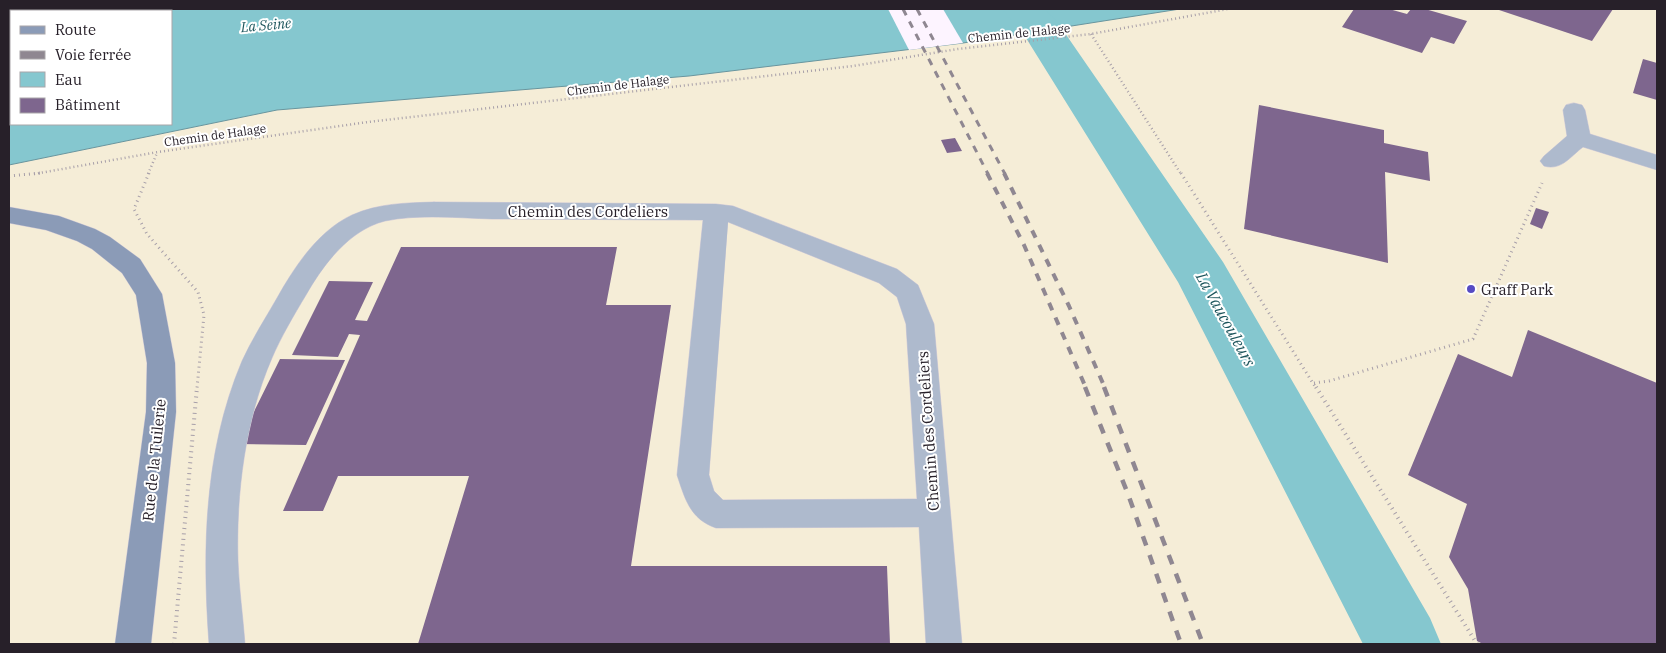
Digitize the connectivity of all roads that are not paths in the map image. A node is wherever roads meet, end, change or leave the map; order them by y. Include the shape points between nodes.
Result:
1 (1574, 110) dead end
2 (1579, 138) junction
3 (1552, 161) road end
4 (1657, 163) edge
5 (716, 212) junction
6 (9, 214) edge
7 (933, 513) junction
8 (133, 644) edge
9 (227, 644) edge
10 (944, 644) edge

1 - 2 street
2 - 3 street
2 - 4 street
5 - 7 street, Chemin des Cordeliers via 732,214 888,276 909,292 920,324
5 - 7 street via 693,475 701,499 716,514
5 - 9 street, Chemin des Cordeliers via 404,211 377,215 351,227 323,250 299,282 257,360 238,417 228,471 222,536
6 - 8 main road, Rue de la Tuilerie via 50,222 101,243 132,266 149,294 161,363 162,412
7 - 10 street, Chemin des Cordeliers

